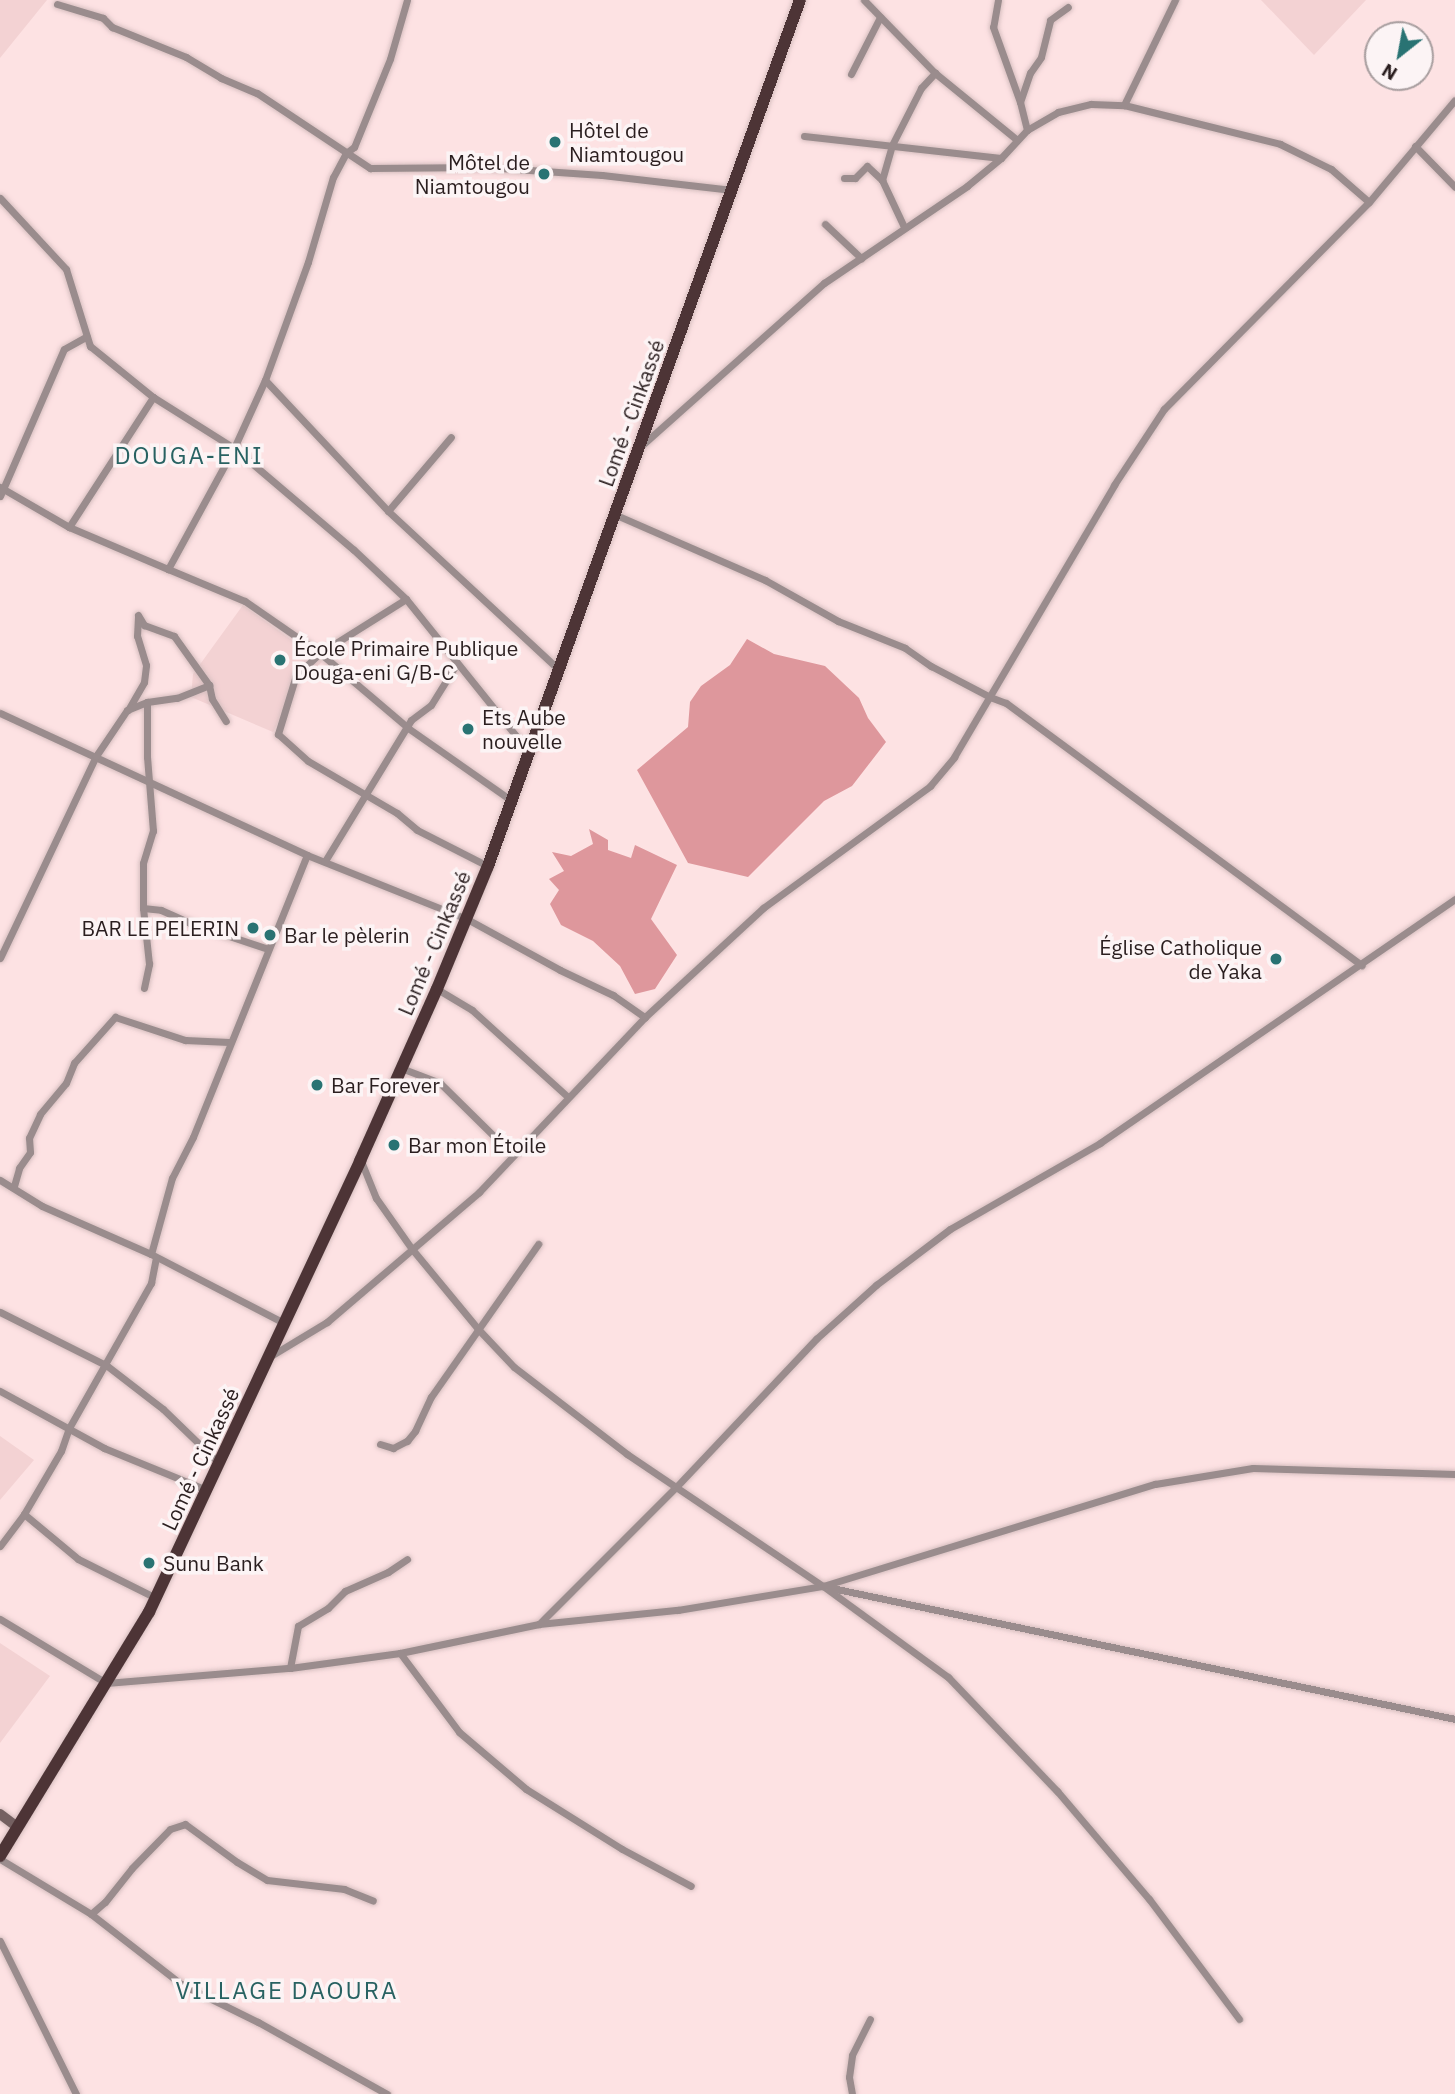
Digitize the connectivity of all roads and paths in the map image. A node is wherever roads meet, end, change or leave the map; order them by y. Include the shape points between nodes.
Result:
1 (407, 0) edge
2 (800, 0) edge
3 (864, 0) edge
4 (998, 0) edge
5 (1174, 0) edge
6 (57, 4) dead end
7 (1068, 7) dead end
8 (880, 17) junction
9 (935, 73) junction
10 (851, 74) dead end
11 (1455, 100) edge
12 (1020, 102) junction
13 (1124, 105) junction
14 (1027, 130) junction
15 (804, 135) dead end
16 (1016, 139) junction
17 (892, 145) junction
18 (1415, 146) junction
19 (346, 153) junction
20 (1001, 158) junction
21 (844, 178) dead end
22 (882, 180) junction
23 (1455, 187) edge
24 (732, 190) junction
25 (0, 198) edge
26 (1369, 202) junction
27 (825, 225) dead end
28 (904, 227) junction
29 (861, 258) junction
30 (87, 336) junction
31 (265, 380) junction
32 (153, 397) junction
33 (451, 437) dead end
34 (234, 448) junction
35 (638, 449) junction
36 (1, 491) edge
37 (388, 510) junction
38 (614, 513) junction
39 (69, 527) junction
40 (168, 569) junction
41 (406, 599) junction
42 (320, 653) junction
43 (457, 663) junction
44 (558, 669) junction
45 (209, 685) junction
46 (990, 697) junction
47 (147, 702) junction
48 (127, 710) junction
49 (0, 713) edge
50 (226, 721) dead end
51 (408, 728) junction
52 (528, 751) junction
53 (96, 756) junction
54 (149, 781) junction
55 (364, 793) junction
56 (512, 800) junction
57 (307, 855) junction
58 (325, 860) junction
59 (488, 866) junction
60 (1455, 900) edge
61 (143, 908) junction
62 (467, 919) junction
63 (268, 949) junction
64 (0, 958) edge
65 (1363, 965) junction
66 (144, 988) dead end
67 (437, 989) junction
68 (645, 1017) junction
69 (229, 1042) junction
70 (400, 1068) junction
71 (567, 1097) junction
72 (513, 1155) junction
73 (360, 1161) junction
74 (0, 1180) edge
75 (14, 1186) junction
76 (538, 1244) dead end
77 (412, 1249) junction
78 (153, 1255) junction
79 (0, 1312) edge
80 (282, 1322) junction
81 (479, 1330) junction
82 (267, 1359) junction
83 (106, 1365) junction
84 (0, 1391) edge
85 (69, 1428) junction
86 (380, 1444) dead end
87 (219, 1463) junction
88 (1455, 1474) edge
89 (676, 1487) junction
90 (207, 1490) junction
91 (24, 1514) junction
92 (0, 1546) edge
93 (407, 1559) dead end
94 (823, 1587) junction
95 (156, 1598) junction
96 (0, 1619) edge
97 (539, 1624) junction
98 (400, 1653) junction
99 (290, 1668) junction
100 (106, 1683) junction
101 (1455, 1719) edge
102 (0, 1815) edge
103 (16, 1826) junction
104 (0, 1857) edge
105 (691, 1886) dead end
106 (373, 1901) dead end
107 (91, 1914) junction
108 (0, 1941) edge
109 (870, 2018) dead end
110 (1239, 2019) dead end
111 (76, 2094) edge
112 (387, 2094) edge
113 (852, 2094) edge

1 - 19 street via 384,74 354,147
2 - 24 highway, Lomé - Cinkassé
3 - 8 street
4 - 12 street via 993,27
5 - 13 street
6 - 19 street via 103,18 112,27 257,93
7 - 12 street via 1050,20 1041,57
8 - 9 street
8 - 10 street
9 - 16 street
9 - 17 street via 921,89
11 - 18 street
12 - 14 street
13 - 14 street via 1091,104 1058,112
13 - 26 street via 1280,145 1331,169
14 - 16 street
15 - 17 street
16 - 20 street
17 - 20 street
17 - 22 street
18 - 23 street
18 - 26 street
19 - 24 street via 377,169 486,167
19 - 31 street via 333,177
20 - 28 street
21 - 22 street via 855,178 867,166
22 - 28 street
24 - 35 highway, Lomé - Cinkassé
25 - 30 street via 66,269
26 - 46 street via 1164,409
27 - 29 street
28 - 29 street
29 - 35 street via 824,284
30 - 32 street via 90,346
30 - 36 street via 64,349
31 - 34 street
31 - 37 street
32 - 34 street
32 - 39 street
33 - 37 street
34 - 40 street
34 - 41 street
35 - 38 highway, Lomé - Cinkassé
36 - 39 street
37 - 44 street
38 - 44 highway, Lomé - Cinkassé
38 - 46 street via 765,580 838,621 905,648
39 - 40 street
40 - 42 street via 245,601
41 - 42 street
41 - 43 street
42 - 51 street
42 - 55 street via 296,675 278,734 308,761
43 - 51 street via 431,705 418,713
43 - 52 street
44 - 52 highway, Lomé - Cinkassé
45 - 47 street via 177,698
45 - 48 street via 174,636 144,625 138,615 137,636 146,665 144,682
45 - 50 street
46 - 65 street via 1006,702
46 - 68 street via 954,757 930,786 763,908
47 - 48 street
47 - 54 street
48 - 53 street
49 - 53 street
51 - 55 street
51 - 56 street
52 - 56 highway, Lomé - Cinkassé
53 - 54 street
53 - 64 street
54 - 57 street
54 - 61 street via 153,831 143,863
55 - 58 street
55 - 59 street via 417,830
56 - 59 highway, Lomé - Cinkassé
57 - 58 street
57 - 63 street
58 - 62 street
59 - 62 highway, Lomé - Cinkassé
60 - 65 street
61 - 63 street via 161,910
61 - 66 street via 149,964
62 - 67 highway, Lomé - Cinkassé
62 - 68 street via 613,995
63 - 69 street
65 - 89 street via 1100,1143 950,1229 816,1339
67 - 70 highway, Lomé - Cinkassé
67 - 71 street via 472,1010
68 - 71 street
69 - 75 street via 185,1040 115,1017 74,1063 66,1083 40,1114 29,1138 30,1152
69 - 78 street via 193,1137 172,1178
70 - 72 street via 440,1083
70 - 73 highway, Lomé - Cinkassé
71 - 72 street
72 - 77 street via 479,1192
73 - 77 street via 376,1198
73 - 80 highway, Lomé - Cinkassé
74 - 75 street
75 - 78 street via 42,1206
76 - 81 street
77 - 81 street
77 - 82 street via 327,1322
78 - 80 street
78 - 83 street via 151,1283
79 - 83 street
80 - 82 highway, Lomé - Cinkassé
81 - 86 street via 431,1397 407,1441 393,1448
81 - 89 street via 514,1367
82 - 87 highway, Lomé - Cinkassé
83 - 85 street
83 - 87 street via 163,1409
84 - 85 street
85 - 90 street via 104,1448
85 - 91 street via 61,1451
87 - 90 highway, Lomé - Cinkassé
88 - 94 street via 1253,1468 1155,1485
89 - 94 street
89 - 97 street
90 - 95 highway, Lomé - Cinkassé
91 - 92 street
91 - 95 street via 78,1559
93 - 99 street via 345,1591 298,1626
94 - 97 street
94 - 101 street
94 - 110 street via 948,1677 1057,1791 1149,1899
95 - 100 highway, Lomé - Cinkassé
96 - 100 street
97 - 98 street
98 - 99 street
98 - 105 street via 458,1732 526,1789
99 - 100 street
100 - 103 highway, Lomé - Cinkassé
102 - 103 main road
103 - 104 highway, Lomé - Cinkassé
104 - 107 street
106 - 107 street via 344,1889 267,1880 185,1824 176,1824
107 - 112 street via 181,1984
108 - 111 street
109 - 113 street via 852,2055

